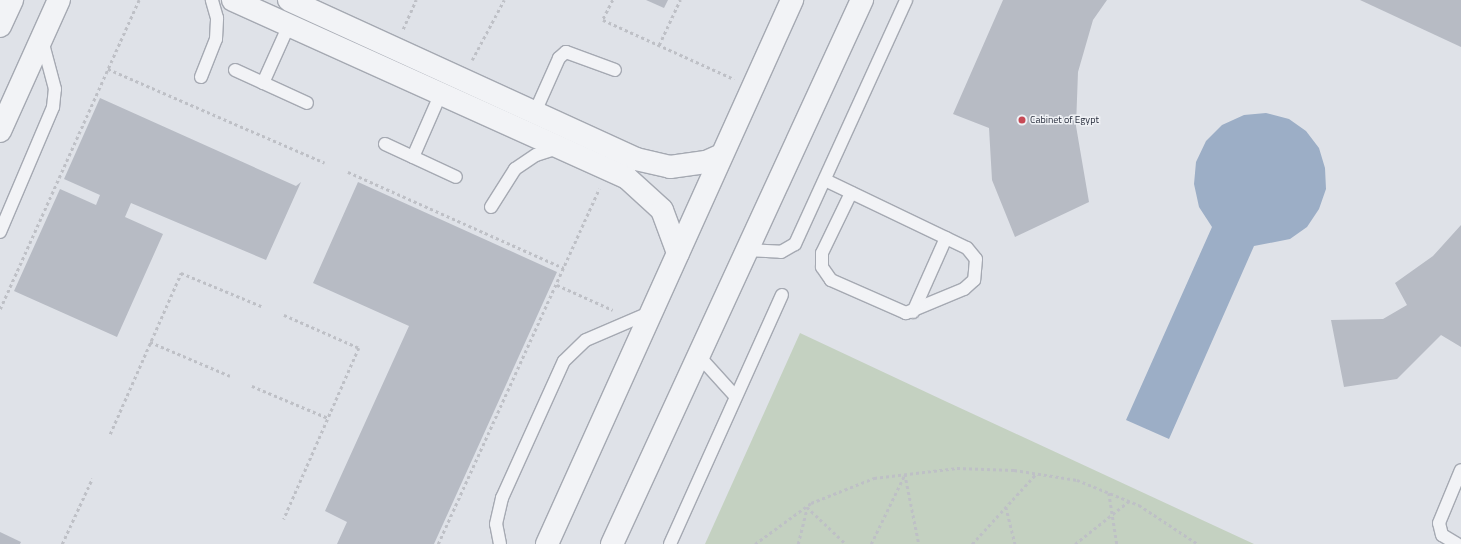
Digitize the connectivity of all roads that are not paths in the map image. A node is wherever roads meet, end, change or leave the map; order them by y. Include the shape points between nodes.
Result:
1 (12, 0) edge
2 (59, 0) edge
3 (212, 0) edge
4 (233, 0) edge
5 (289, 0) edge
6 (792, 0) edge
7 (862, 0) edge
8 (906, 0) edge
9 (289, 25) junction
10 (0, 26) edge
11 (41, 39) junction
12 (235, 70) dead end
13 (615, 70) dead end
14 (201, 77) dead end
15 (263, 83) junction
16 (441, 94) junction
17 (306, 103) dead end
18 (535, 112) junction
19 (0, 131) edge
20 (385, 144) dead end
21 (560, 147) junction
22 (722, 155) junction
23 (413, 157) junction
24 (456, 177) dead end
25 (825, 180) junction
26 (851, 193) junction
27 (491, 207) dead end
28 (0, 232) edge
29 (946, 238) junction
30 (747, 250) junction
31 (678, 253) junction
32 (782, 294) dead end
33 (913, 312) junction
34 (644, 316) junction
35 (698, 355) junction
36 (735, 396) junction
37 (1461, 470) edge
38 (500, 544) edge
39 (547, 544) edge
40 (612, 544) edge
41 (670, 544) edge
42 (1457, 544) edge

1 - 10 street
2 - 11 street
3 - 14 lane via 217,18 216,39
4 - 9 street
5 - 18 street
6 - 22 street
7 - 30 street
8 - 25 lane
9 - 15 lane
9 - 16 street
11 - 19 street
11 - 28 lane via 55,89 53,107
12 - 15 lane
13 - 18 lane via 566,52 559,58
15 - 17 lane
16 - 21 street
16 - 23 lane
18 - 22 street via 653,164 688,166
20 - 23 lane
21 - 27 lane via 536,154 515,169
21 - 31 street via 627,178 652,197 669,223
22 - 31 street
23 - 24 lane
25 - 26 lane
25 - 30 lane via 795,244 781,252
26 - 29 lane
26 - 33 lane via 822,253 826,275 838,285 900,311
29 - 33 lane
29 - 33 lane via 972,253 977,266 974,280 964,289
30 - 35 street
31 - 34 street
32 - 36 lane
34 - 38 lane via 586,340 564,362 502,498 496,524
34 - 39 street
35 - 36 lane
35 - 40 street
36 - 41 lane
37 - 42 lane via 1439,523 1442,535

